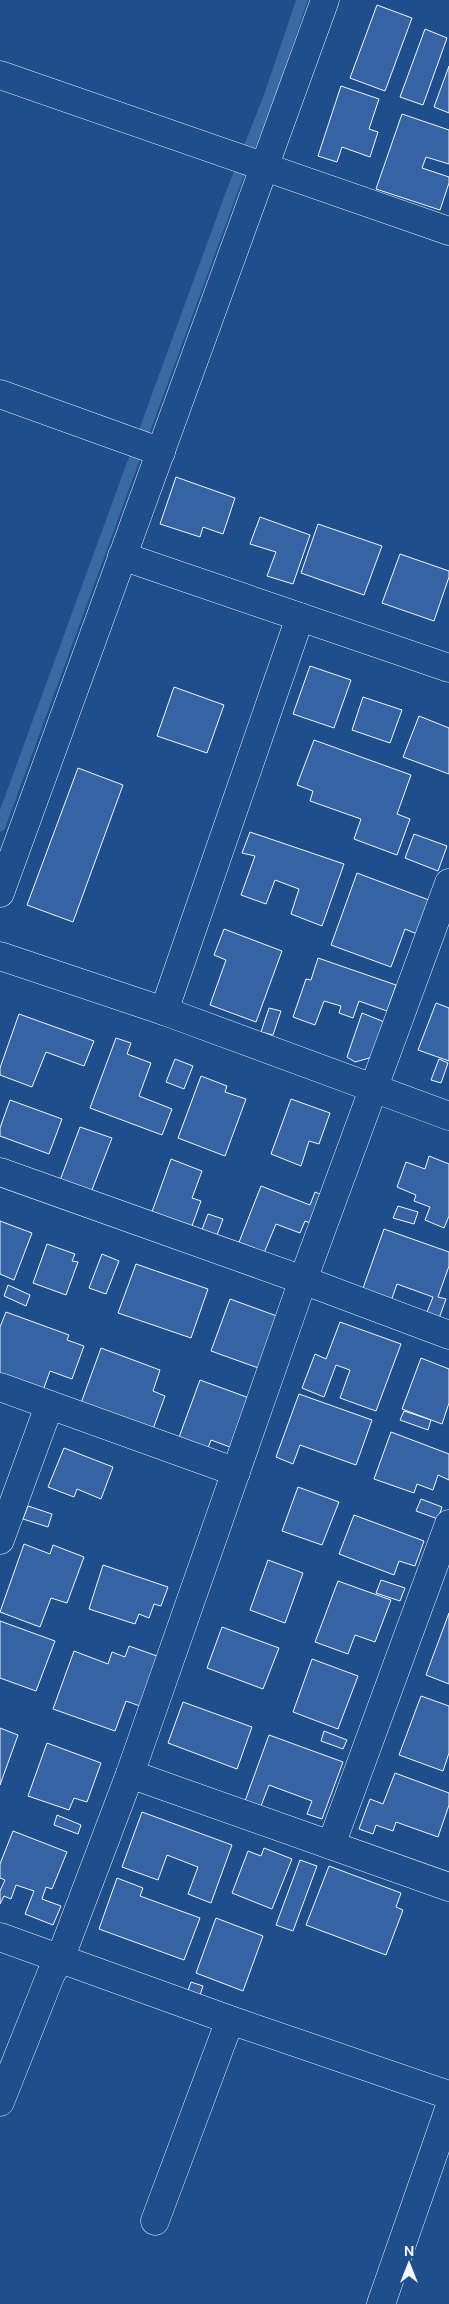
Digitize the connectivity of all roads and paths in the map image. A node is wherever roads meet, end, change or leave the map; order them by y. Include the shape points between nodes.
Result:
1 (325, 0) edge
2 (0, 76) edge
3 (250, 162) junction
4 (449, 231) edge
5 (0, 394) edge
6 (146, 446) junction
7 (122, 556) junction
8 (300, 617) junction
9 (449, 668) edge
10 (449, 884) edge
11 (0, 893) edge
12 (0, 956) edge
13 (164, 1011) junction
14 (374, 1089) junction
15 (449, 1116) edge
16 (0, 1172) edge
17 (304, 1280) junction
18 (449, 1335) edge
19 (0, 1387) edge
20 (49, 1406) junction
21 (236, 1472) junction
22 (449, 1524) edge
23 (0, 1540) edge
24 (130, 1774) junction
25 (331, 1845) junction
26 (449, 1887) edge
27 (0, 1937) edge
28 (60, 1959) junction
29 (230, 2020) junction
30 (449, 2095) edge
31 (0, 2102) edge
32 (449, 2109) edge
33 (156, 2222) dead end
34 (380, 2304) edge

1 - 3 street
2 - 3 street
3 - 4 street
3 - 6 street
5 - 6 street
6 - 7 street
7 - 8 street
7 - 11 street
8 - 9 street
8 - 13 street
10 - 14 street
12 - 13 street
13 - 14 street
14 - 15 street
14 - 17 street
16 - 17 street
17 - 18 street
17 - 21 street
19 - 20 street
20 - 21 street
20 - 23 street
21 - 24 street
22 - 25 street
24 - 25 street
24 - 28 street
25 - 26 street
27 - 28 street
28 - 29 street
28 - 31 street
29 - 30 street
29 - 33 street
32 - 34 street

